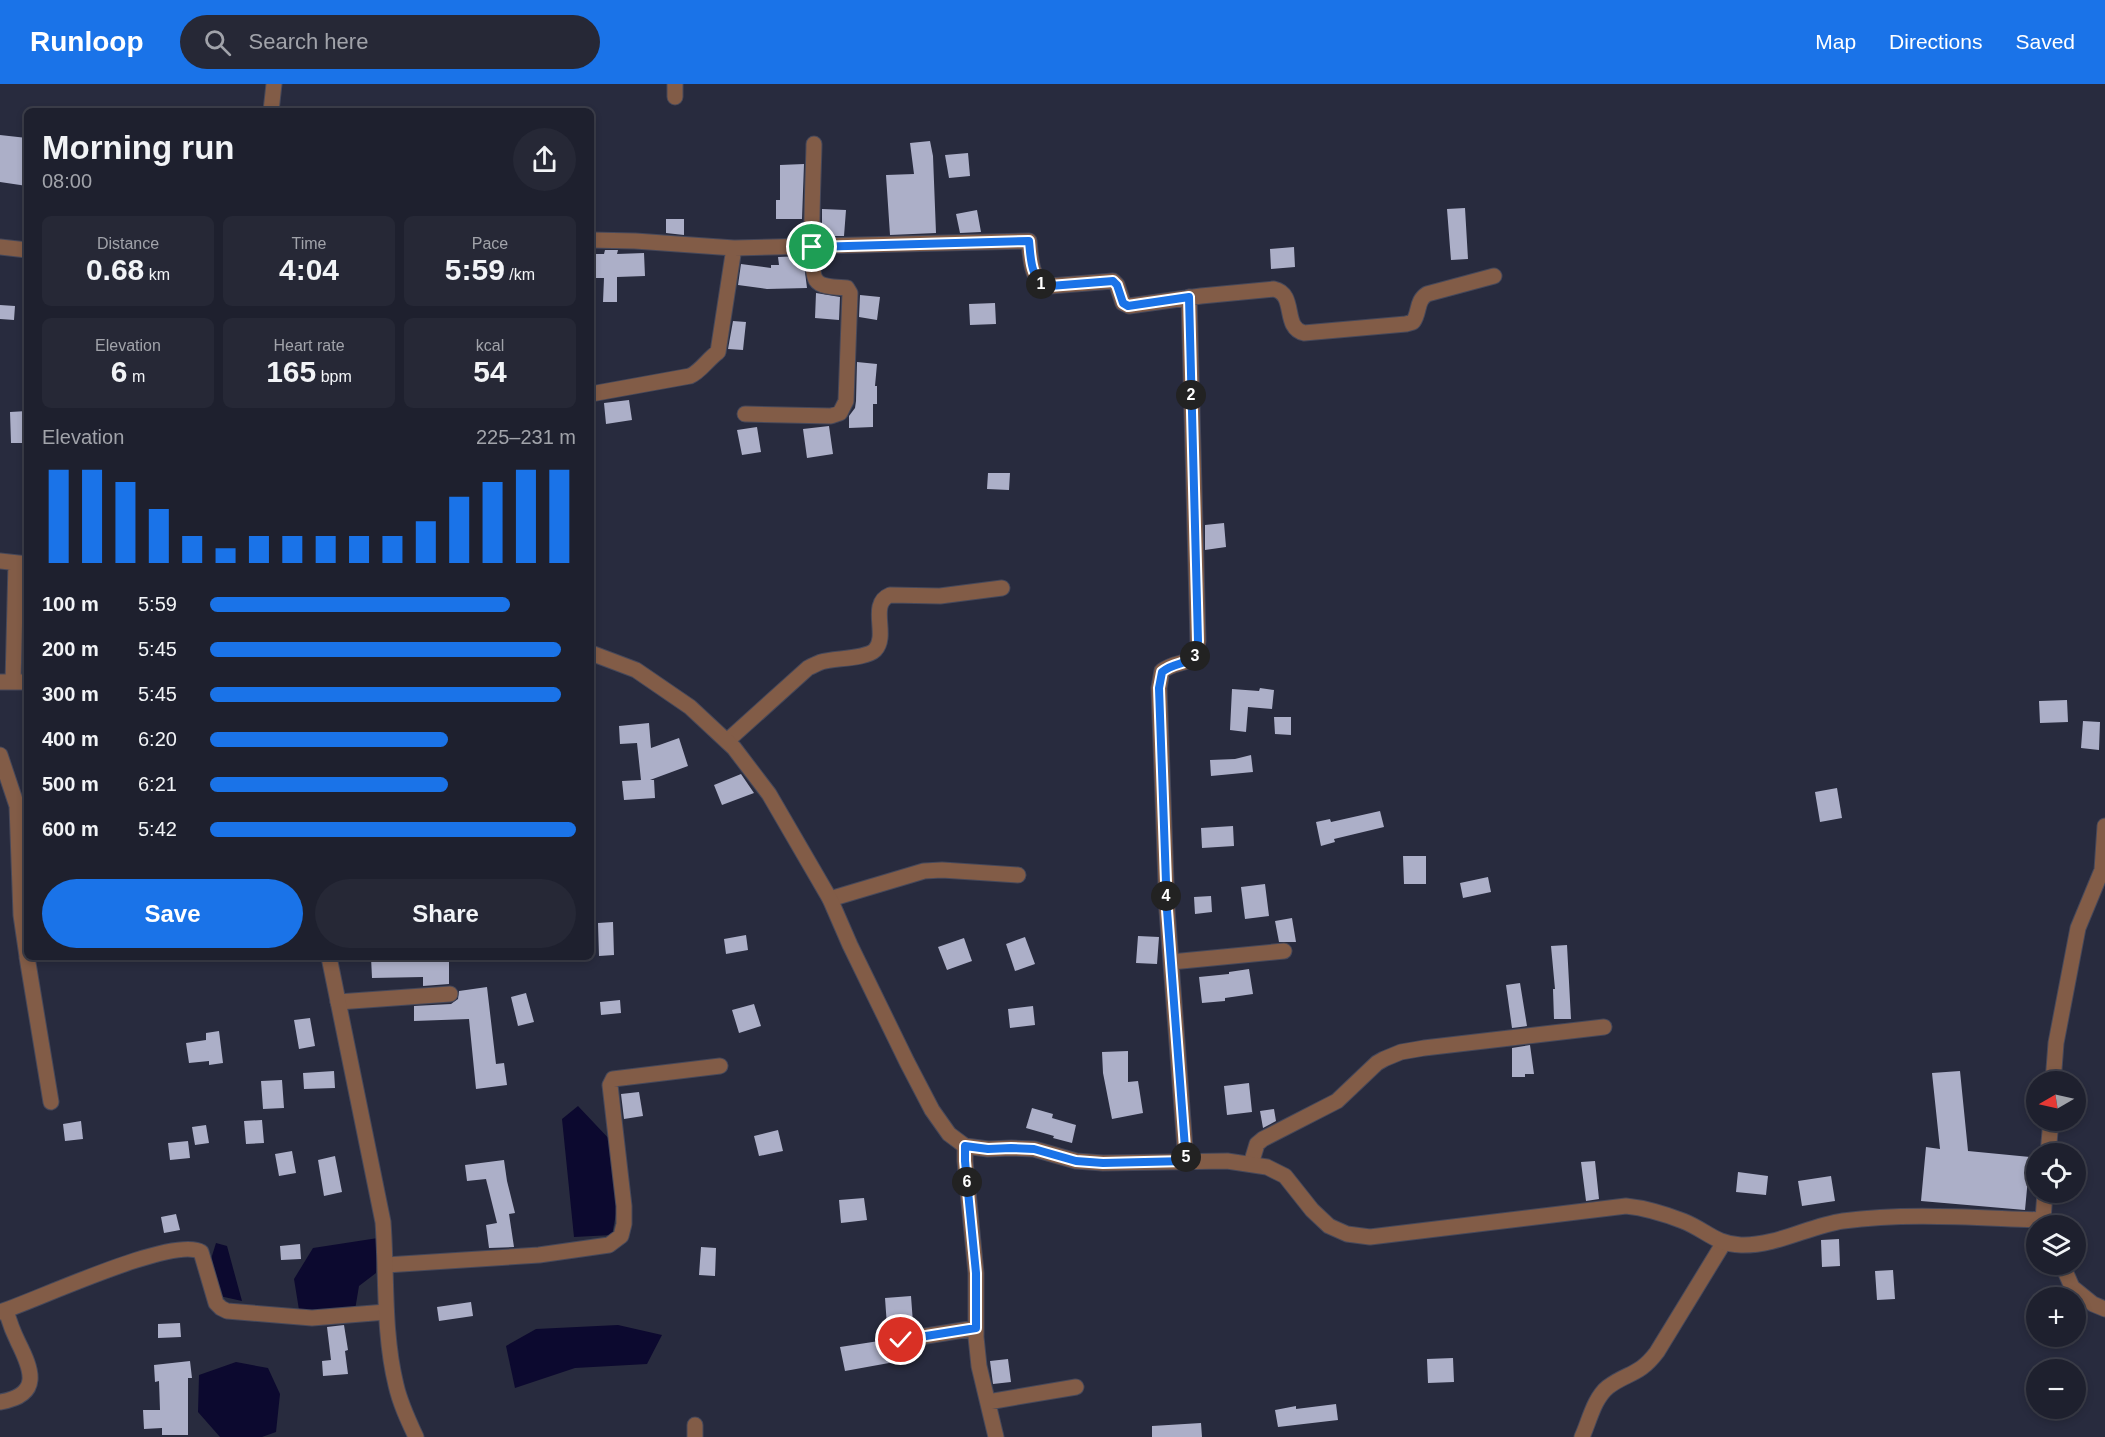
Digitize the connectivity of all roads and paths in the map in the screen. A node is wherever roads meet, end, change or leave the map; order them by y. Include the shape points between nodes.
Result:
1 (274, 84) edge
2 (271, 108) edge
3 (814, 144) dead end
4 (594, 240) edge
5 (812, 247) junction
6 (0, 248) edge
7 (734, 248) junction
8 (24, 250) edge
9 (1494, 276) dead end
10 (1189, 297) junction
11 (594, 393) edge
12 (745, 414) dead end
13 (14, 563) edge
14 (1002, 588) dead end
15 (594, 654) edge
16 (13, 682) edge
17 (727, 741) junction
18 (0, 755) edge
19 (2105, 826) edge
20 (1018, 875) dead end
21 (830, 899) junction
22 (24, 936) edge
23 (1284, 951) dead end
24 (28, 960) edge
25 (330, 960) edge
26 (1171, 962) junction
27 (450, 994) dead end
28 (338, 1002) junction
29 (1604, 1027) dead end
30 (720, 1066) dead end
31 (2055, 1071) edge
32 (51, 1102) dead end
33 (965, 1146) junction
34 (1186, 1161) junction
35 (1251, 1164) junction
36 (2026, 1222) edge
37 (1723, 1244) junction
38 (386, 1265) junction
39 (2067, 1275) edge
40 (2105, 1309) edge
41 (3, 1311) edge
42 (386, 1312) junction
43 (976, 1328) junction
44 (901, 1340) dead end
45 (1076, 1387) dead end
46 (0, 1402) edge
47 (988, 1402) junction
48 (416, 1437) edge
49 (996, 1437) edge
50 (1582, 1437) edge

1 - 2 street
3 - 5 street
4 - 7 street
5 - 7 street
5 - 10 street via 1029,241 1031,262 1041,284 1113,281 1128,306
5 - 12 street via 816,281 847,288 850,293 844,407 831,416
6 - 8 street
7 - 11 street via 718,352 696,374
9 - 10 street via 1421,297 1413,322 1304,333 1293,327 1285,295 1280,291
10 - 26 street via 1198,641 1197,653 1191,660 1162,672 1159,688
13 - 16 street
14 - 17 street via 884,598 880,604 876,649 808,668
15 - 17 street via 636,670 690,707
17 - 21 street via 769,794
18 - 22 street via 17,806
19 - 31 street via 2102,870 2078,928 2056,1043
20 - 21 street via 924,871
21 - 33 street via 932,1110 949,1134
23 - 26 street
24 - 32 street
25 - 28 street
26 - 34 street
27 - 28 street
28 - 38 street via 383,1222
29 - 35 street via 1401,1052 1377,1063 1337,1101 1263,1139 1257,1144
30 - 38 street via 613,1079 610,1085 624,1224 621,1236 609,1245 539,1255
33 - 34 street via 1034,1149 1076,1161 1103,1163
33 - 43 street via 976,1273
34 - 35 street
35 - 37 street via 1285,1176 1329,1226 1347,1234 1370,1237 1626,1206 1684,1221
36 - 37 street via 1914,1216 1841,1221 1770,1241
37 - 50 street via 1657,1352 1647,1365 1600,1395
38 - 42 street
39 - 40 street via 2072,1287
41 - 42 street via 119,1266 186,1248 201,1252 216,1303 227,1311 312,1318
41 - 46 street via 31,1371 30,1384 23,1394
42 - 48 street via 396,1385
43 - 44 street
43 - 47 street
45 - 47 street
47 - 49 street

